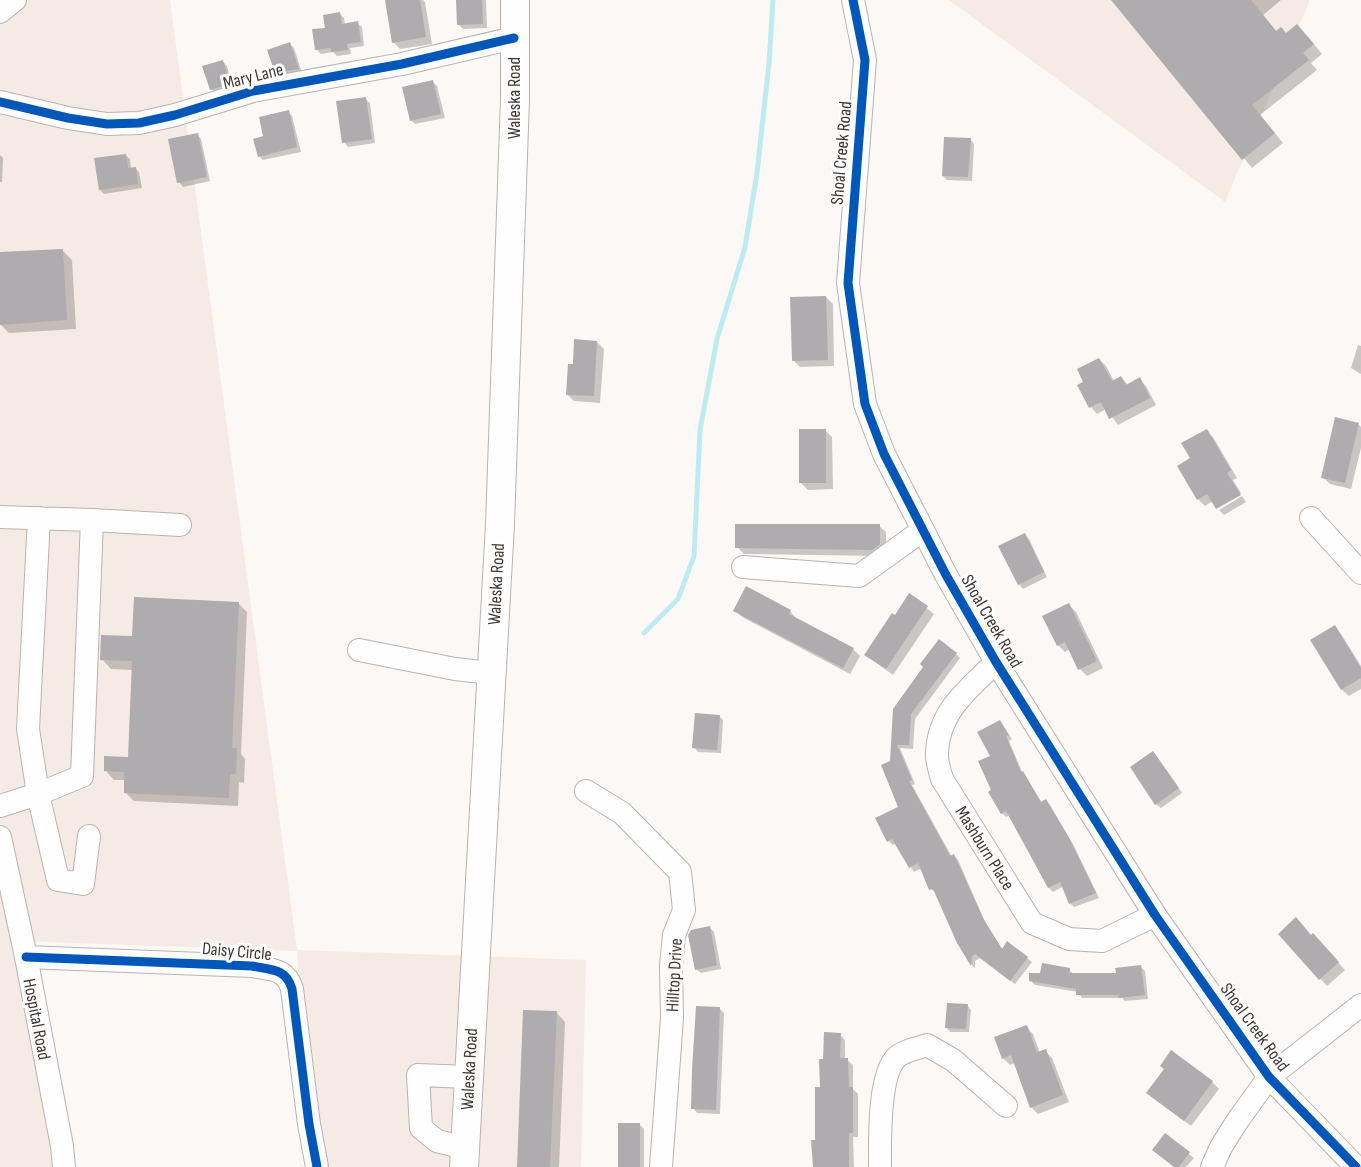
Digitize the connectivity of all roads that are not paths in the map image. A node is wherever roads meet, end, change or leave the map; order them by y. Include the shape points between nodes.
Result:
1 (15, 0) edge
2 (515, 0) edge
3 (853, 0) edge
4 (0, 12) edge
5 (514, 38) junction
6 (0, 102) edge
7 (0, 517) edge
8 (39, 519) junction
9 (1311, 519) dead end
10 (92, 520) junction
11 (180, 525) dead end
12 (923, 530) junction
13 (743, 567) dead end
14 (1361, 573) edge
15 (359, 650) dead end
16 (996, 662) junction
17 (491, 673) junction
18 (586, 791) dead end
19 (38, 794) junction
20 (0, 806) edge
21 (89, 836) dead end
22 (0, 837) edge
23 (1155, 915) junction
24 (26, 957) junction
25 (1361, 1005) edge
26 (469, 1077) junction
27 (1269, 1077) junction
28 (1006, 1106) dead end
29 (464, 1158) edge
30 (64, 1167) edge
31 (317, 1167) edge
32 (661, 1167) edge
33 (880, 1167) edge
34 (1212, 1167) edge
35 (1356, 1167) edge

1 - 4 street
2 - 5 main road, Waleska Road
3 - 12 street, Shoal Creek Road via 865,60 848,283 866,404 884,454
5 - 6 street, Mary Lane via 253,92 139,123 107,124
5 - 17 main road, Waleska Road via 508,319
7 - 8 street
8 - 10 street
8 - 19 street via 28,729
9 - 14 street
10 - 11 street
10 - 19 street via 82,776
12 - 13 street via 860,576
12 - 16 street, Shoal Creek Road
15 - 17 street
16 - 23 street, Shoal Creek Road
16 - 23 street, Mashburn Place via 949,710 936,754 942,779 1032,923 1069,939 1102,941
17 - 26 main road, Waleska Road
18 - 32 street, Hilltop Drive via 622,813 680,872 684,910 675,935 671,966 672,1018
19 - 20 street
19 - 21 street via 58,880 83,884
22 - 24 street, Hospital Road
23 - 27 street, Shoal Creek Road
24 - 30 street, Hospital Road
24 - 31 street, Daisy Circle via 252,966 279,971 290,980 292,989
25 - 27 street
26 - 29 main road, Waleska Road
26 - 29 street via 418,1075 421,1128
27 - 34 street via 1232,1129
27 - 35 street, Shoal Creek Road
28 - 33 street via 954,1060 927,1045 897,1057 886,1076

